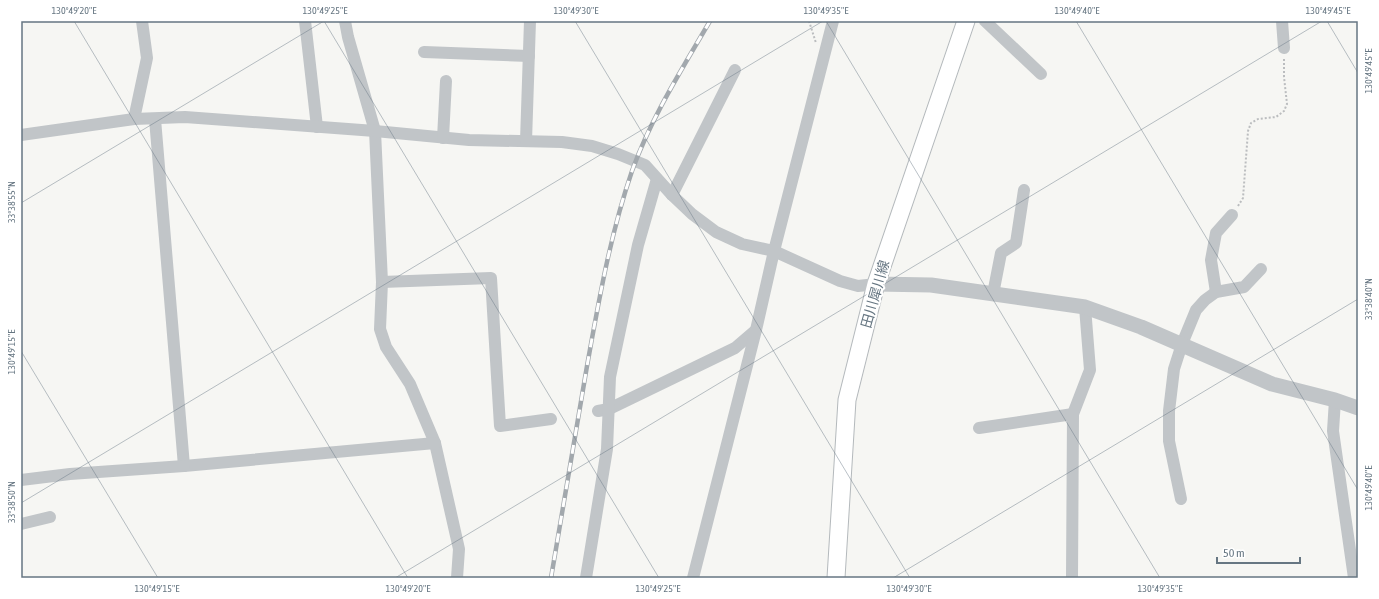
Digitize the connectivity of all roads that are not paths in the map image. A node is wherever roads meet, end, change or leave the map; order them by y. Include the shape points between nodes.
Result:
1 (142, 21) edge
2 (305, 21) edge
3 (345, 21) edge
4 (530, 21) edge
5 (833, 21) edge
6 (966, 21) edge
7 (984, 21) edge
8 (1282, 21) edge
9 (1284, 48) road end
10 (424, 52) dead end
11 (529, 56) junction
12 (735, 70) dead end
13 (1041, 74) dead end
14 (446, 81) dead end
15 (155, 118) junction
16 (134, 119) junction
17 (317, 127) junction
18 (375, 131) junction
19 (21, 135) edge
20 (443, 138) junction
21 (526, 142) junction
22 (657, 179) junction
23 (1024, 190) dead end
24 (672, 195) junction
25 (1232, 215) road end
26 (774, 250) junction
27 (1262, 269) dead end
28 (382, 282) junction
29 (876, 284) junction
30 (1216, 292) junction
31 (993, 294) junction
32 (1085, 307) junction
33 (756, 330) junction
34 (1182, 344) junction
35 (1335, 400) junction
36 (1358, 408) edge
37 (604, 410) junction
38 (1073, 414) junction
39 (550, 419) dead end
40 (980, 428) dead end
41 (435, 442) junction
42 (184, 466) junction
43 (21, 480) edge
44 (1181, 499) dead end
45 (50, 517) dead end
46 (21, 524) edge
47 (457, 578) edge
48 (586, 578) edge
49 (693, 578) edge
50 (836, 578) edge
51 (1072, 578) edge
52 (1354, 578) edge

1 - 16 street via 147,58
2 - 17 street
3 - 18 street
4 - 11 street
5 - 26 street
6 - 29 main road, 田川犀川線
7 - 13 street
8 - 9 street
10 - 11 street
11 - 21 street
12 - 24 street
14 - 20 street
15 - 16 street
15 - 17 street via 185,117
15 - 42 street
16 - 19 street
17 - 18 street
18 - 20 street
18 - 28 street
20 - 21 street
21 - 22 street via 562,142 592,146 645,166
22 - 24 street
22 - 37 street via 638,245
23 - 31 street via 1016,243 1001,253
24 - 26 street via 716,232 742,244
25 - 30 street via 1216,233 1212,260
26 - 29 street via 840,281 858,286
26 - 33 street
27 - 30 street via 1244,287
28 - 39 street via 491,278 500,426
28 - 41 street via 380,329 386,347 410,384
29 - 31 street via 931,285
29 - 50 main road, 田川犀川線 via 847,400
30 - 34 street via 1196,310
31 - 32 street
32 - 34 street
32 - 38 street via 1090,370
33 - 37 street via 735,348
33 - 49 street
34 - 35 street via 1272,384
34 - 44 street via 1174,369 1169,411 1169,441
35 - 36 street
35 - 52 street via 1333,432
37 - 48 street via 607,449
38 - 40 street
38 - 51 street
41 - 42 street
41 - 47 street via 459,549
42 - 43 street
45 - 46 street

